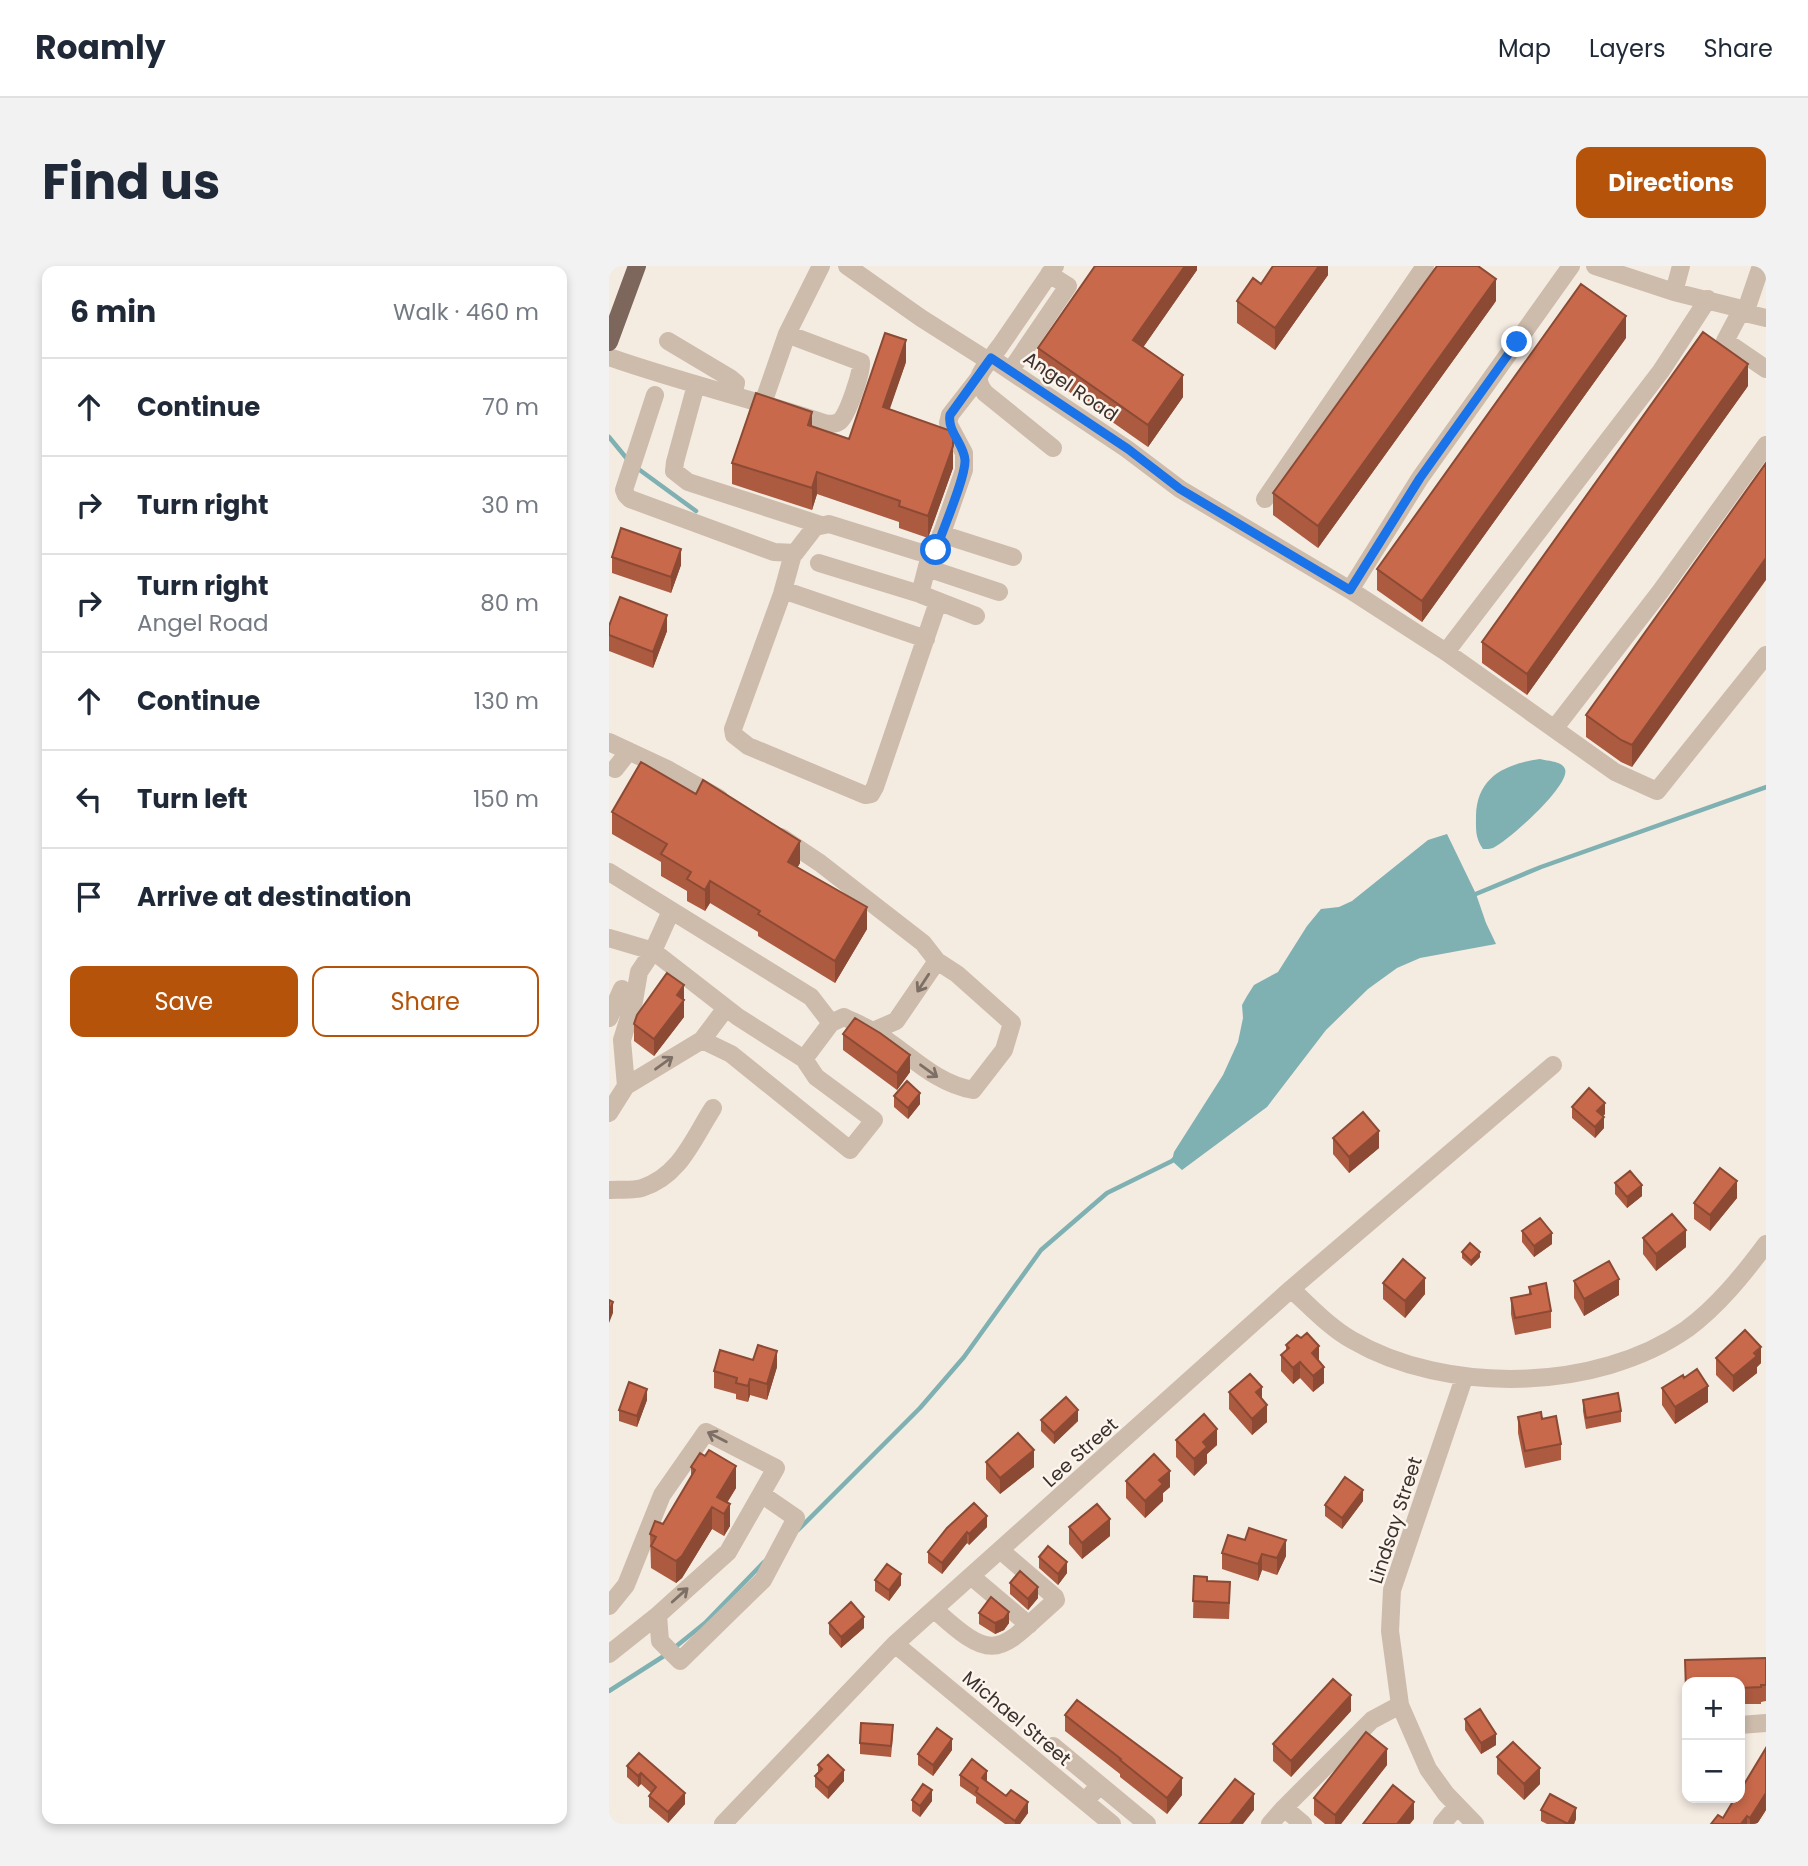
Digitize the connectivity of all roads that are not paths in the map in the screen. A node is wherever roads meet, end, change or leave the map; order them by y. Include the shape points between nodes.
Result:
1 (637, 266) edge
2 (821, 266) edge
3 (847, 266) edge
4 (1425, 266) edge
5 (1571, 266) edge
6 (1595, 266) edge
7 (1681, 266) edge
8 (1761, 266) edge
9 (1052, 270) edge
10 (1674, 292) junction
11 (1708, 299) junction
12 (1743, 311) junction
13 (1766, 318) edge
14 (787, 334) junction
15 (668, 341) dead end
16 (609, 342) edge
17 (609, 357) edge
18 (991, 358) junction
19 (1766, 369) edge
20 (1011, 370) junction
21 (978, 379) junction
22 (696, 385) junction
23 (733, 394) junction
24 (655, 395) dead end
25 (763, 402) junction
26 (1766, 445) edge
27 (1053, 448) dead end
28 (1265, 499) dead end
29 (821, 524) junction
30 (941, 534) junction
31 (793, 554) junction
32 (1013, 557) dead end
33 (929, 559) junction
34 (819, 563) dead end
35 (783, 590) junction
36 (1350, 590) junction
37 (999, 592) dead end
38 (920, 594) junction
39 (938, 602) junction
40 (976, 616) dead end
41 (926, 639) junction
42 (1446, 652) junction
43 (1766, 655) edge
44 (1554, 729) junction
45 (609, 742) edge
46 (629, 751) junction
47 (611, 773) edge
48 (729, 804) edge
49 (764, 825) edge
50 (609, 872) edge
51 (671, 911) junction
52 (609, 938) edge
53 (653, 951) junction
54 (937, 961) junction
55 (622, 991) edge
56 (726, 1008) junction
57 (609, 1018) edge
58 (831, 1023) junction
59 (873, 1031) junction
60 (702, 1040) junction
61 (804, 1059) junction
62 (1553, 1065) dead end
63 (626, 1086) junction
64 (713, 1108) dead end
65 (609, 1113) edge
66 (609, 1190) edge
67 (1766, 1244) edge
68 (1291, 1289) junction
69 (1464, 1378) junction
70 (761, 1494) junction
71 (1000, 1550) junction
72 (971, 1576) junction
73 (609, 1606) edge
74 (934, 1609) junction
75 (658, 1615) junction
76 (1029, 1625) junction
77 (895, 1644) junction
78 (609, 1654) edge
79 (1400, 1705) junction
80 (1766, 1723) edge
81 (1745, 1725) edge
82 (1053, 1746) dead end
83 (1100, 1785) junction
84 (1085, 1801) junction
85 (1457, 1807) junction
86 (1285, 1808) junction
87 (723, 1824) edge
88 (1112, 1824) edge
89 (1147, 1824) edge
90 (1270, 1824) edge
91 (1303, 1824) edge
92 (1442, 1824) edge
93 (1475, 1824) edge

1 - 16 main road
2 - 14 street
3 - 18 street, Angel Road via 975,354
4 - 28 street
5 - 36 street via 1420,478
6 - 10 street
7 - 10 street
8 - 12 street
9 - 18 street, Angel Road
9 - 20 street via 1068,286
10 - 11 street
11 - 12 street
11 - 42 street via 1661,372
12 - 13 street
12 - 19 street via 1725,341
14 - 25 street
14 - 25 street via 861,362 849,404 840,421 833,424
15 - 23 street via 730,378 736,383
17 - 22 street
18 - 20 street, Angel Road
18 - 21 street
20 - 36 street, Angel Road via 1180,489
21 - 27 street via 985,393
21 - 30 street via 950,415 965,460
22 - 23 street
22 - 29 street via 675,461 679,477
23 - 25 street
24 - 31 street via 626,495 774,552
26 - 44 street
29 - 31 street
29 - 33 street via 919,552
30 - 32 street
30 - 33 street
31 - 35 street
33 - 37 street
33 - 38 street
34 - 38 street
35 - 41 street
35 - 41 street via 734,735 748,746 865,796 875,787
36 - 42 street, Angel Road
38 - 39 street
39 - 40 street
39 - 41 street
42 - 44 street, Angel Road
43 - 44 street, Angel Road via 1657,792 1615,772
45 - 46 street
46 - 47 street
46 - 48 street
49 - 54 street via 923,943
50 - 51 street
51 - 53 street
51 - 58 street via 811,997
52 - 53 street
53 - 55 street
53 - 56 street
54 -> 59 street via 896,1021
59 -> 54 street via 936,1077 974,1090 1004,1050 1012,1023
55 - 57 street
55 - 63 street
56 - 60 street
56 - 61 street
58 - 59 street via 844,1017
58 - 61 street
60 - 61 street via 731,1055 850,1150 874,1120 816,1077
63 -> 60 street
62 - 68 street, Lee Street
63 - 65 street
64 - 66 street via 682,1161 667,1176 640,1189
67 - 69 street via 1705,1315 1643,1353 1542,1377
68 - 69 street via 1331,1326 1371,1350 1395,1361
68 - 71 street, Lee Street
69 - 79 street, Lindsay Street via 1392,1590 1390,1630
70 -> 73 street via 776,1468 706,1432 663,1495 626,1585
75 -> 70 street via 728,1552
70 - 75 street via 796,1518 763,1580 680,1661 660,1641
71 - 72 street, Lee Street
71 - 76 street via 1055,1597
72 - 74 street, Lee Street
72 - 76 street
74 - 76 street via 959,1633 986,1647 1014,1639
74 - 77 street, Lee Street
75 - 78 street
77 - 84 street, Michael Street
77 - 87 street, Lee Street
79 - 85 street, Lindsay Street via 1427,1769
79 - 86 street via 1372,1720
80 - 81 street
82 - 83 street
83 - 84 street
83 - 89 street
84 - 88 street, Michael Street
85 - 92 street
85 - 93 street, Lindsay Street
86 - 90 street
86 - 91 street

